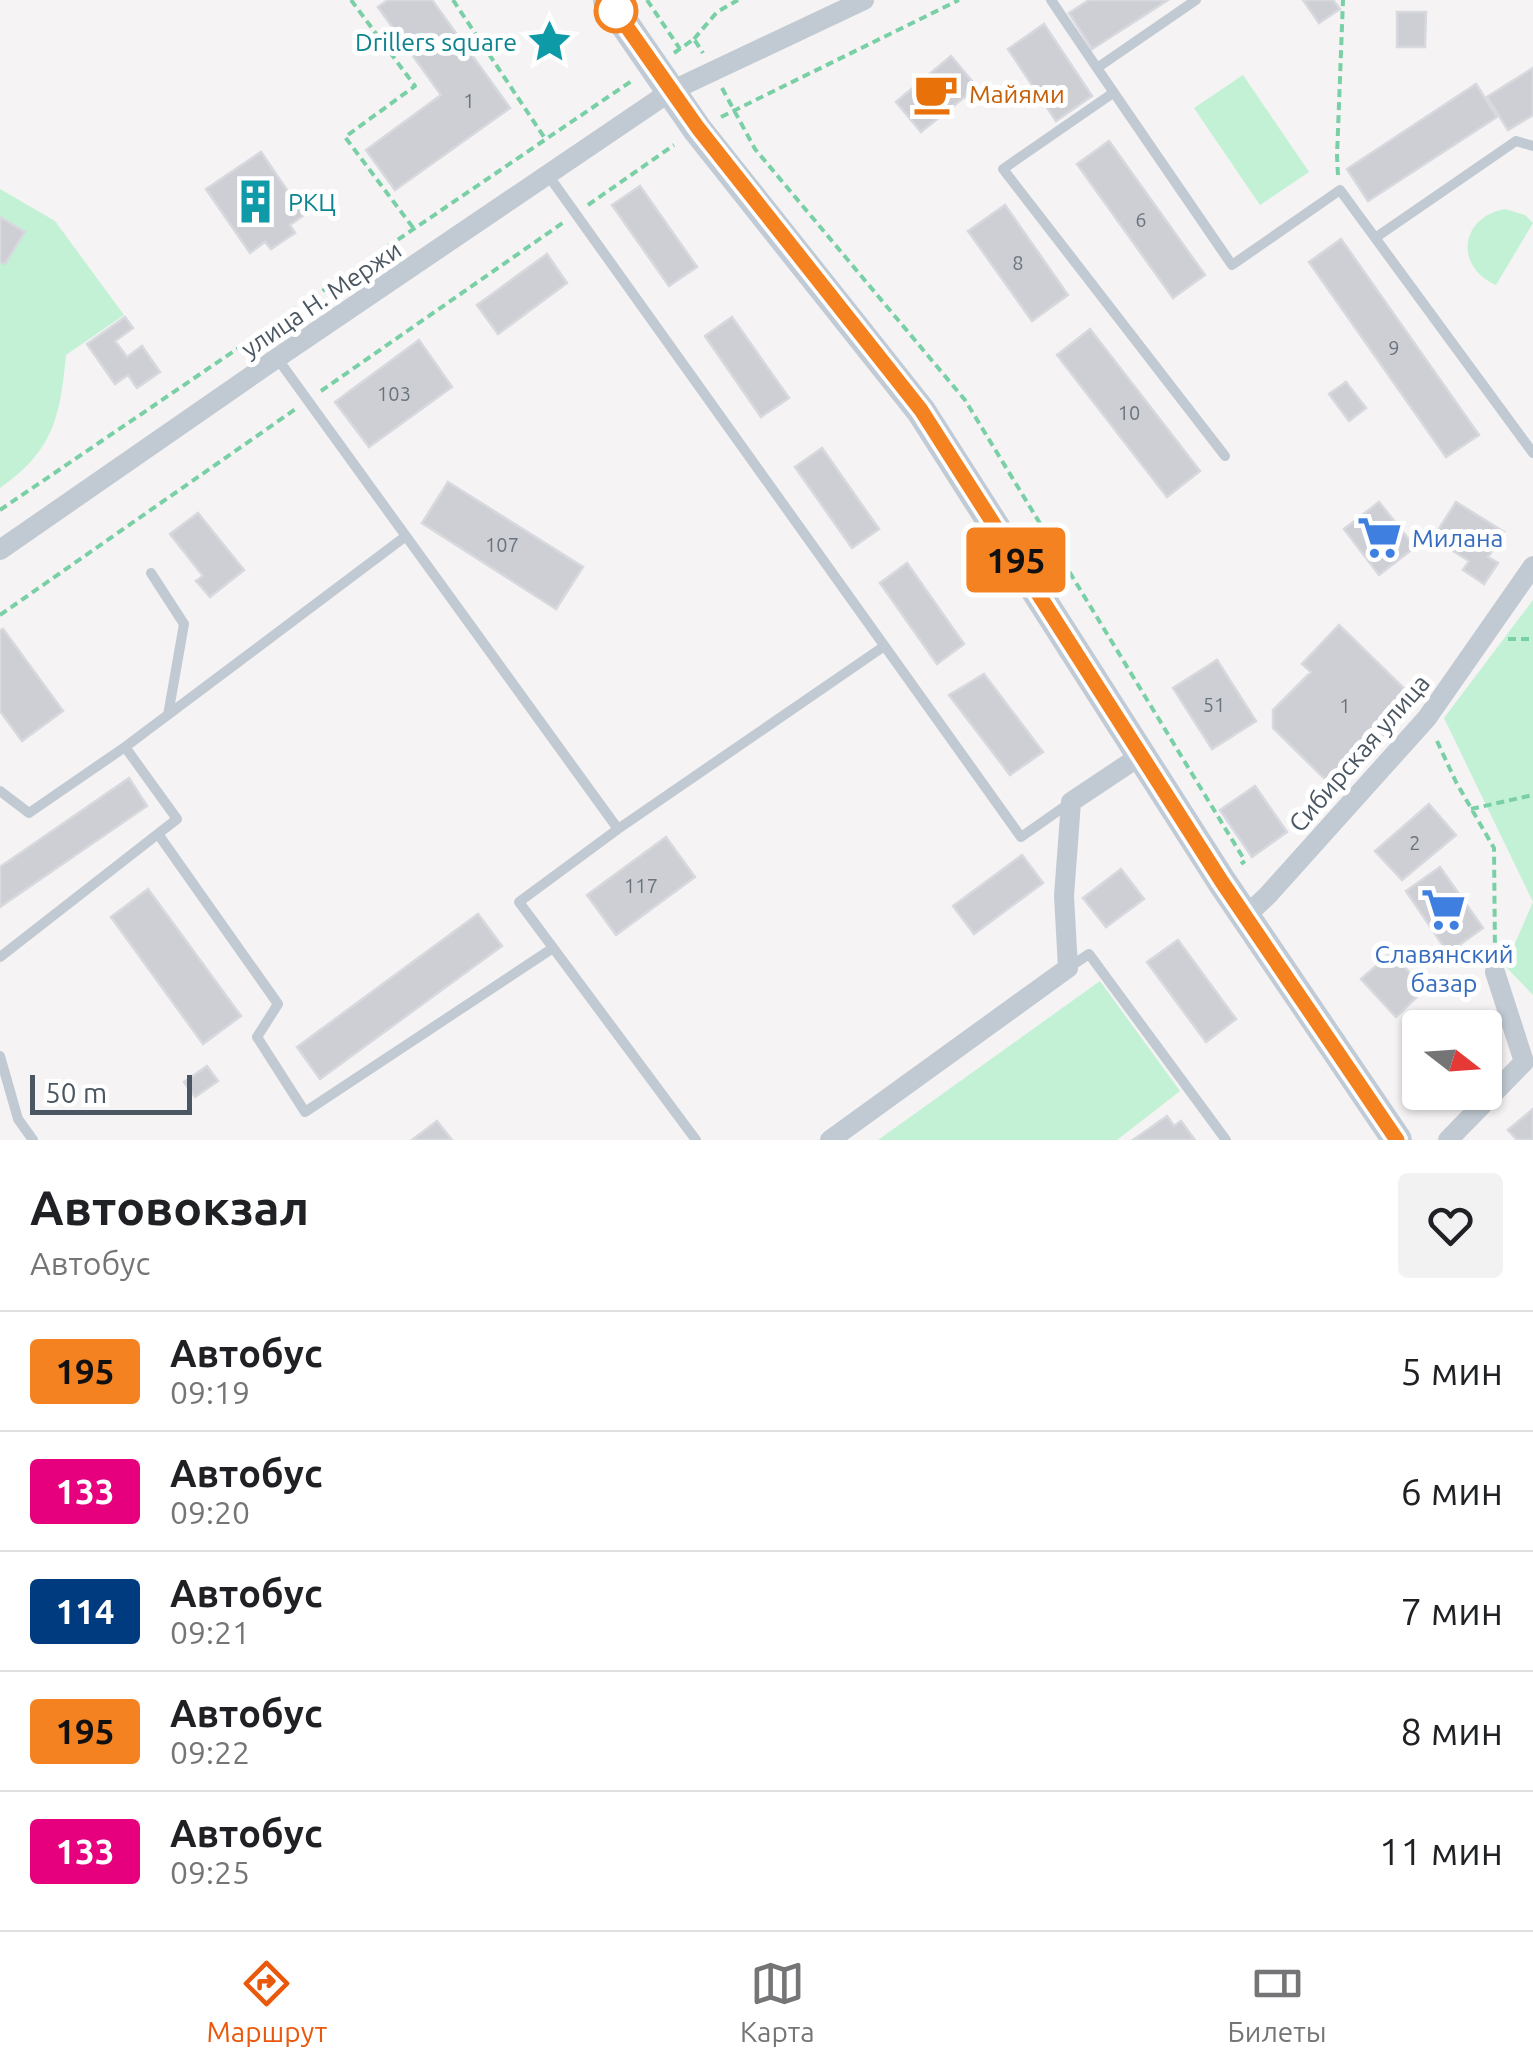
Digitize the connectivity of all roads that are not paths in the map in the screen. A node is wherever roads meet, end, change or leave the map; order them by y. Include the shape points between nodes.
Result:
1 (608, 0) edge
2 (864, 0) edge
3 (1050, 0) edge
4 (1196, 0) edge
5 (1098, 68) junction
6 (671, 92) junction
7 (1113, 93) junction
8 (1533, 146) edge
9 (548, 175) junction
10 (1375, 238) junction
11 (277, 358) junction
12 (1533, 454) edge
13 (1225, 456) dead end
14 (406, 536) junction
15 (0, 550) edge
16 (1533, 566) edge
17 (151, 573) dead end
18 (883, 646) junction
19 (168, 715) junction
20 (125, 746) junction
21 (1140, 756) junction
22 (0, 791) edge
23 (1070, 802) junction
24 (618, 829) junction
25 (158, 834) junction
26 (1246, 915) junction
27 (553, 948) junction
28 (0, 957) edge
29 (1068, 968) junction
30 (1495, 972) road end
31 (0, 1056) edge
32 (33, 1140) edge
33 (696, 1140) edge
34 (830, 1140) edge
35 (1226, 1140) edge
36 (1397, 1140) edge
37 (1448, 1140) edge

1 - 6 street
2 - 6 street, улица Н. Мержи
3 - 5 lane
4 - 5 lane
5 - 7 lane
6 - 9 street, улица Н. Мержи
6 - 21 street via 921,410
7 - 10 lane via 1232,265 1340,190
7 - 13 lane via 1003,169
8 - 10 lane via 1516,141
9 - 11 street, улица Н. Мержи
9 - 18 lane
10 - 12 lane
11 - 14 lane
11 - 15 street, улица Н. Мержи
14 - 19 lane
14 - 24 lane
16 - 26 street, Сибирская улица via 1427,718
17 - 19 lane via 184,624
18 - 23 lane via 1021,837
18 - 24 lane
19 - 20 lane
20 - 22 lane via 29,812
20 - 25 lane via 177,818
21 - 23 street
21 - 26 street
23 - 29 street
24 - 27 lane via 519,902
25 - 27 lane via 278,1004 257,1037 305,1112
25 - 28 lane
26 - 36 street
27 - 33 lane
29 - 34 street
29 - 35 lane via 1089,954
30 - 37 street via 1524,1062
31 - 32 lane via 18,1119

